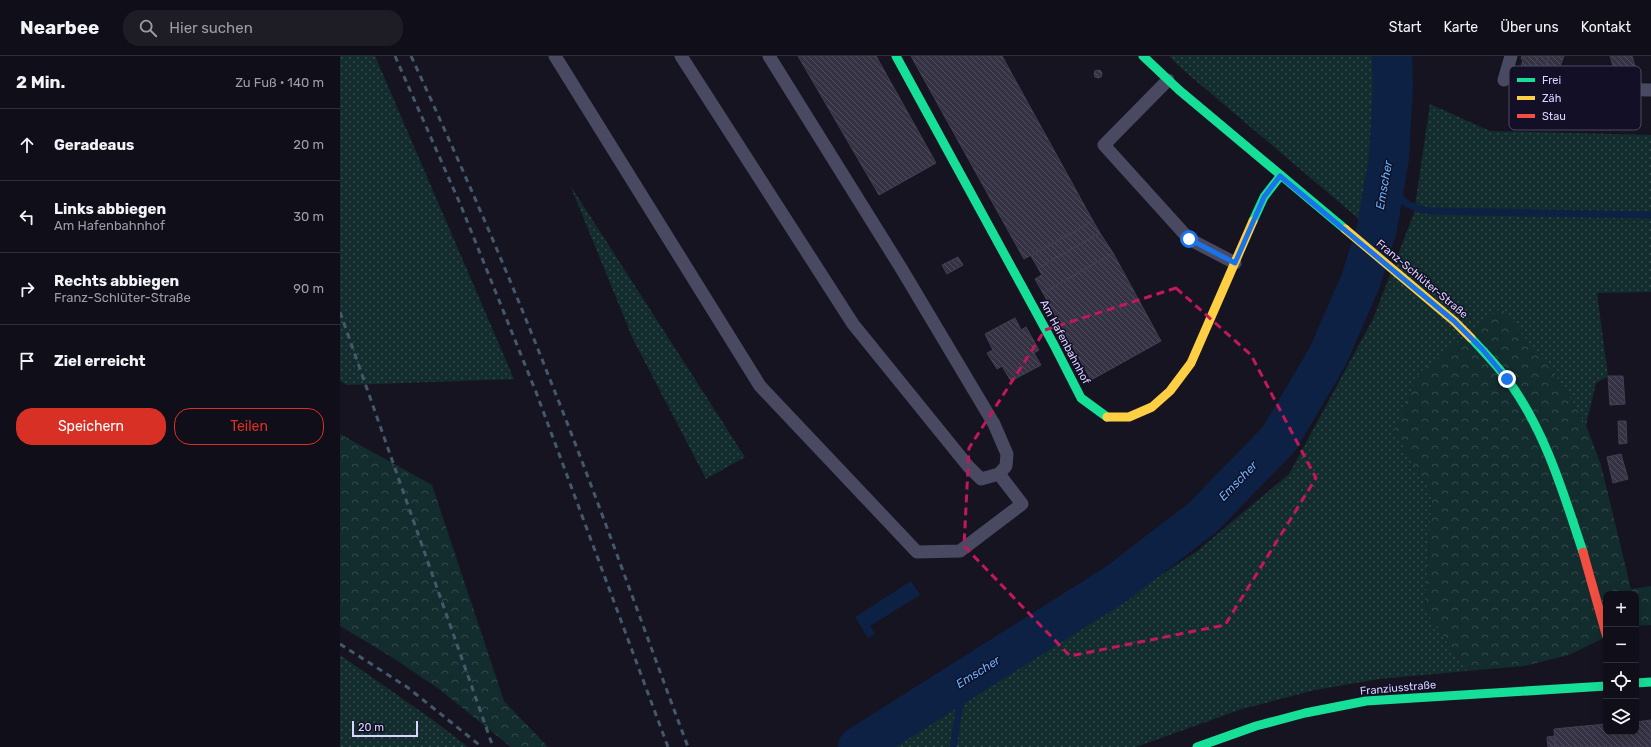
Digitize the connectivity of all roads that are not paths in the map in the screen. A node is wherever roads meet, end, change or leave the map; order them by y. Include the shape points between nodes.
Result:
1 (555, 56) edge
2 (681, 56) edge
3 (769, 56) edge
4 (896, 56) edge
5 (1143, 56) edge
6 (1511, 56) edge
7 (1168, 80) junction
8 (1504, 80) dead end
9 (1641, 90) edge
10 (1651, 90) edge
11 (1280, 176) junction
12 (1235, 263) junction
13 (999, 474) junction
14 (1604, 627) edge
15 (1651, 682) edge
16 (1639, 683) edge
17 (1603, 686) edge
18 (1201, 746) edge

1 - 13 lane via 760,386 916,552 960,551 1022,504
2 - 13 lane via 853,324 968,466 981,478
3 - 13 lane via 901,268 994,424 1007,454 1006,466
4 - 12 street, Am Hafenbahnhof via 1081,398 1105,417 1129,417 1152,407 1170,390 1191,363
5 - 7 street, Franz-Schlüter-Straße
6 - 8 lane
7 - 11 street, Franz-Schlüter-Straße
7 - 12 lane via 1104,145 1189,239
9 - 10 lane
11 - 12 street, Am Hafenbahnhof via 1264,197
11 - 14 street, Franz-Schlüter-Straße via 1454,321 1507,379 1528,412 1547,451 1575,528
15 - 16 street
17 - 18 street, Franziusstraße via 1366,701 1305,713

